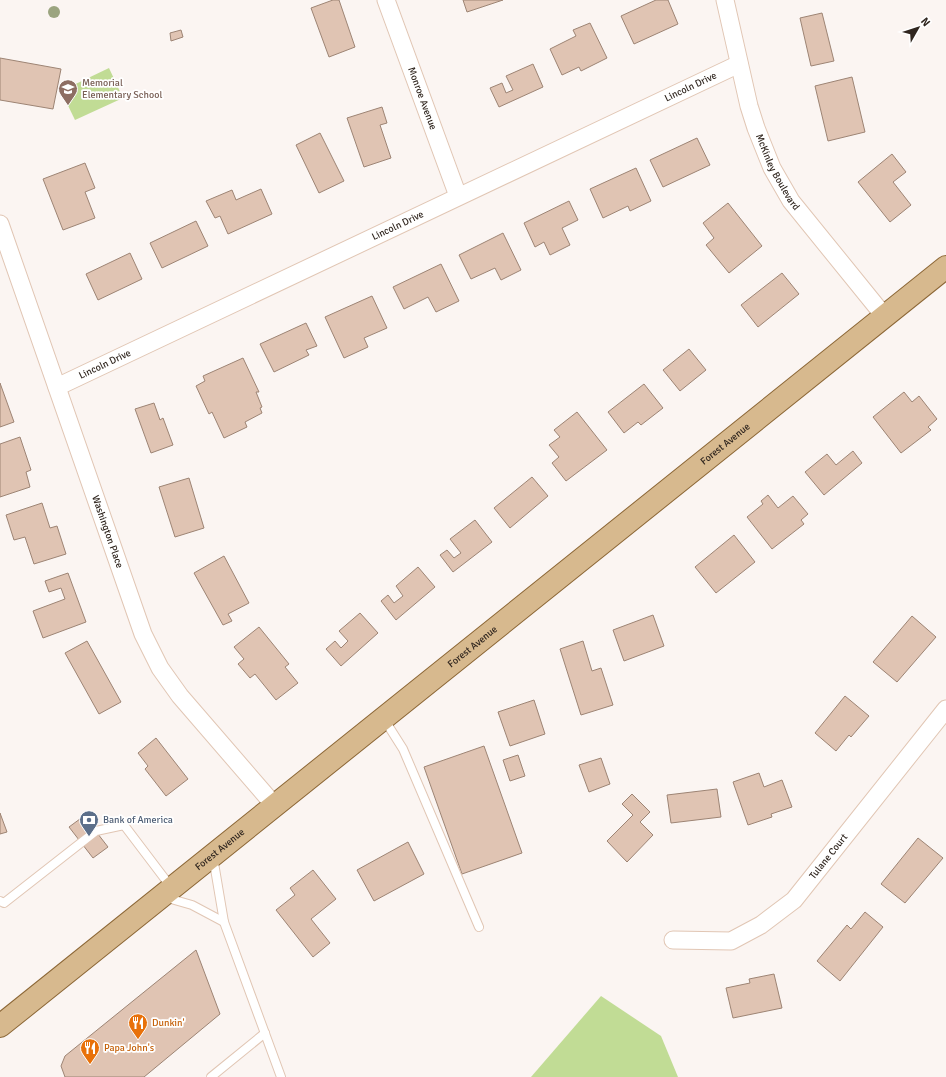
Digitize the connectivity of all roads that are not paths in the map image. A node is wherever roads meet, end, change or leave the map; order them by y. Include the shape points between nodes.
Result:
1 (386, 0) edge
2 (725, 0) edge
3 (739, 64) junction
4 (458, 196) junction
5 (0, 224) edge
6 (946, 267) edge
7 (885, 317) junction
8 (57, 387) junction
9 (946, 709) edge
10 (384, 719) junction
11 (275, 806) junction
12 (213, 855) junction
13 (167, 892) junction
14 (0, 901) edge
15 (224, 922) junction
16 (479, 927) dead end
17 (673, 940) dead end
18 (0, 1026) edge
19 (265, 1033) junction
20 (211, 1077) edge
21 (281, 1077) edge

1 - 4 street, Monroe Avenue
2 - 3 street, McKinley Boulevard
3 - 4 street, Lincoln Drive
3 - 7 street, McKinley Boulevard via 756,128 772,168 791,201
4 - 8 street, Lincoln Drive
5 - 8 street, Washington Place
6 - 7 main road, Forest Avenue
7 - 10 main road, Forest Avenue
8 - 11 street, Washington Place via 143,634 153,654 180,696
9 - 17 street, Tulane Court via 794,900 761,925 731,941
10 - 11 main road, Forest Avenue
10 - 16 lane via 403,749
11 - 12 main road, Forest Avenue
12 - 13 main road, Forest Avenue
12 - 15 lane
13 - 14 lane via 124,825 96,831 4,903
13 - 15 lane
13 - 18 main road, Forest Avenue
15 - 19 lane
19 - 20 lane
19 - 21 lane

